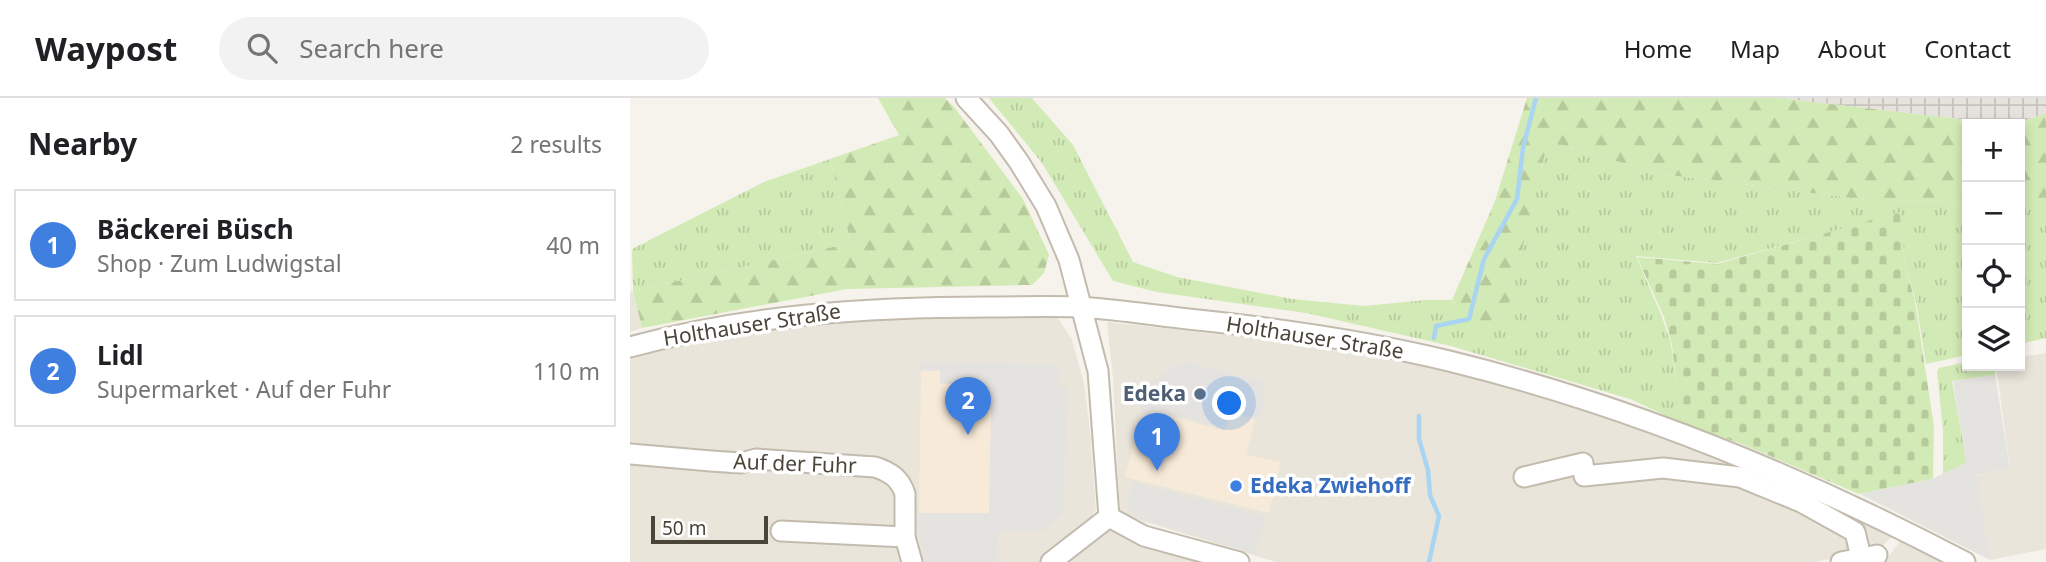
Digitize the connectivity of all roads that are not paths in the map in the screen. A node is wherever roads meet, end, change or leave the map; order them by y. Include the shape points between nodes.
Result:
1 (966, 98) edge
2 (1081, 307) junction
3 (630, 347) edge
4 (630, 454) edge
5 (1524, 477) dead end
6 (1109, 517) junction
7 (781, 531) dead end
8 (905, 537) junction
9 (912, 562) edge
10 (1051, 562) edge
11 (1239, 562) edge
12 (1841, 562) edge
13 (1965, 562) edge

1 - 2 street via 999,134 1046,206 1069,260
2 - 3 street, Holthauser Straße via 846,310 736,324
2 - 6 street via 1098,371
2 - 13 street, Holthauser Straße via 1279,328 1475,368 1727,450 1821,490
4 - 8 street, Auf der Fuhr via 875,467 894,475 903,487
5 - 12 street via 1583,463 1584,475 1663,468 1740,477 1801,502 1855,532 1869,556
6 - 10 street
6 - 11 street via 1143,536
7 - 8 street
8 - 9 street, Auf der Fuhr

